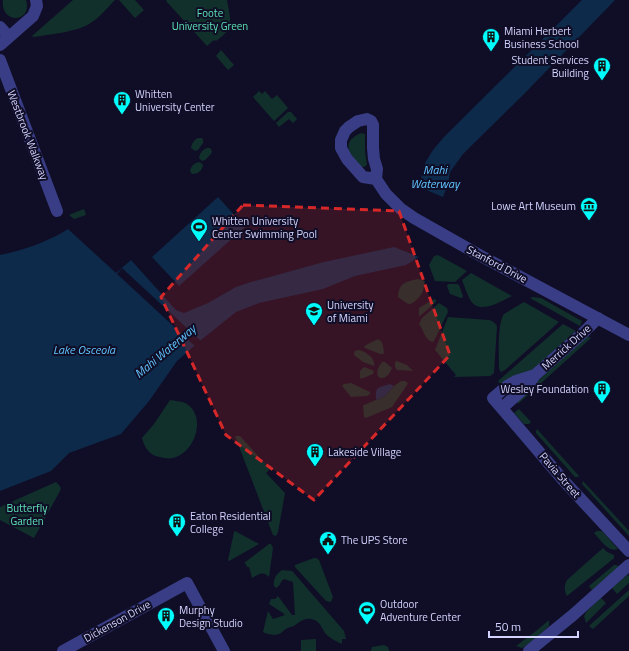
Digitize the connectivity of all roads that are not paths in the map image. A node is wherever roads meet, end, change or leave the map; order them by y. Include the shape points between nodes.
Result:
1 (36, 0) edge
2 (0, 27) edge
3 (9, 37) junction
4 (0, 45) edge
5 (0, 60) edge
6 (376, 179) junction
7 (57, 211) dead end
8 (598, 318) junction
9 (629, 335) edge
10 (535, 375) junction
11 (493, 398) joint
12 (502, 408) junction
13 (629, 551) edge
14 (629, 565) edge
15 (63, 651) edge
16 (224, 651) edge
17 (529, 651) edge

1 - 3 street via 37,6 33,16
2 - 3 street
3 - 4 street
5 - 7 street, Westbrook Walkway
6 - 6 street, Stanford Drive via 373,125 367,119 358,121 345,131 341,148 363,177
6 - 8 street, Stanford Drive via 386,194 414,218
8 - 9 street, Stanford Drive
8 - 10 street, Merrick Drive
10 - 11 street, Merrick Drive via 516,381
10 - 12 street, Merrick Drive via 529,384
11 - 12 street, Pavia Street
12 - 13 street, Pavia Street
14 - 17 street
15 - 16 street, Dickenson Drive via 187,583

